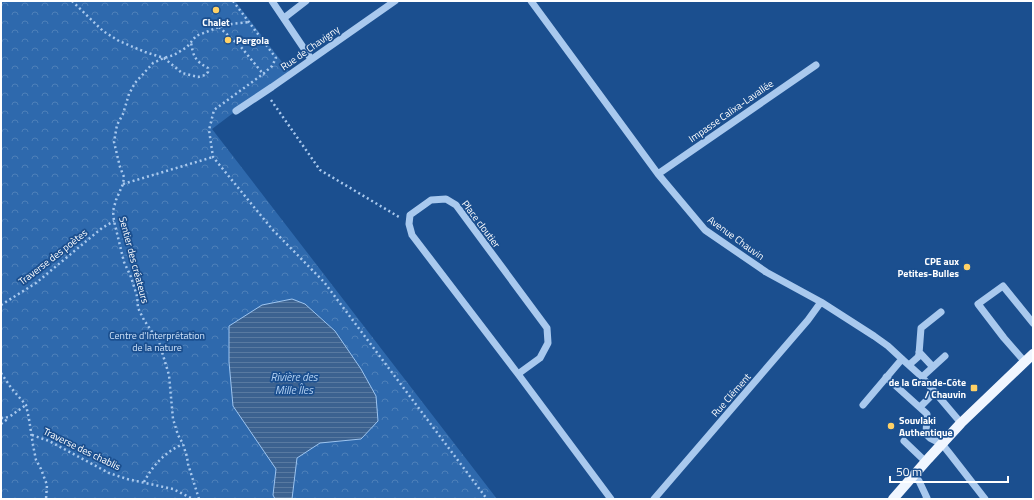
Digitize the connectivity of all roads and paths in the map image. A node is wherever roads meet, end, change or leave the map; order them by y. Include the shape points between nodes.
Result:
1 (72, 1) edge
2 (234, 1) edge
3 (272, 1) edge
4 (306, 1) edge
5 (395, 1) edge
6 (531, 1) edge
7 (284, 18) junction
8 (249, 22) junction
9 (219, 27) junction
10 (191, 42) junction
11 (164, 58) junction
12 (311, 59) junction
13 (816, 65) dead end
14 (263, 74) junction
15 (272, 88) junction
16 (265, 92) junction
17 (236, 111) dead end
18 (212, 156) junction
19 (658, 174) junction
20 (123, 184) junction
21 (114, 221) junction
22 (409, 224) junction
23 (821, 302) junction
24 (1, 304) edge
25 (941, 312) dead end
26 (1033, 323) edge
27 (920, 352) junction
28 (1033, 354) edge
29 (945, 356) dead end
30 (902, 358) junction
31 (1025, 362) junction
32 (910, 366) junction
33 (933, 367) junction
34 (1, 373) edge
35 (518, 374) junction
36 (886, 377) junction
37 (922, 378) junction
38 (935, 392) junction
39 (26, 405) junction
40 (863, 405) dead end
41 (920, 407) junction
42 (9, 417) junction
43 (1, 418) edge
44 (1, 424) edge
45 (961, 424) junction
46 (32, 435) junction
47 (904, 441) dead end
48 (183, 444) junction
49 (942, 444) junction
50 (926, 462) junction
51 (914, 475) junction
52 (144, 482) junction
53 (46, 499) edge
54 (193, 499) edge
55 (199, 499) edge
56 (487, 499) edge
57 (611, 499) edge
58 (654, 499) edge
59 (893, 499) edge
60 (927, 499) edge
61 (984, 499) edge

1 - 11 path via 103,31 119,41
2 - 8 path
3 - 7 street
4 - 7 street
5 - 12 street, Rue de Chavigny
6 - 19 street, Avenue Chauvin
7 - 12 street
8 - 9 path
8 - 14 path via 276,58
9 - 10 path via 196,36
9 - 14 path via 241,47
10 - 11 path via 174,55
10 - 11 path via 194,57 199,64 208,68 205,75 198,77 182,73
11 - 20 path via 153,63 135,83 117,124 114,142 124,177
12 - 15 street, Rue de Chavigny
13 - 19 street, Impasse Calixa-Lavallée
14 - 15 path
14 - 18 path via 214,110 209,130
15 - 16 street, Rue de Chavigny
16 - 17 street, Rue de Chavigny
16 - 22 path via 320,170
18 - 20 path
18 - 56 path via 272,229 324,282
19 - 23 street, Avenue Chauvin via 705,230 766,272
20 - 21 path, Sentier des créateurs via 113,211
21 - 24 path, Traverse des poètes via 36,283
21 - 48 path, Sentier des créateurs via 124,262 137,296 138,308 159,342 169,375 173,419
22 - 35 street via 412,234
22 - 35 street, Place cloutier via 410,215 431,200 446,199 456,205 547,328 548,343 540,358
23 - 30 street, Avenue Chauvin via 874,336
23 - 58 street, Rue Clément
25 - 27 street via 921,328
26 - 31 street via 1003,286 978,304
27 - 32 street
27 - 33 street
28 - 31 main road
29 - 33 street
30 - 32 street, Avenue Chauvin
30 - 36 street
31 - 45 main road
32 - 37 street, Avenue Chauvin
33 - 37 street
34 - 39 path
35 - 57 street
36 - 40 street
36 - 41 street
37 - 38 street, Avenue Chauvin
38 - 41 street
38 - 45 street, Avenue Chauvin
39 - 42 path
39 - 46 path
41 - 49 street via 927,414 926,434
42 - 43 path
42 - 44 path
45 - 49 main road
46 - 52 path, Traverse des chablis via 49,441 109,473
46 - 53 path via 36,460 47,485
47 - 50 street
48 - 52 path via 164,456
48 - 55 path, Sentier des créateurs
49 - 50 main road
49 - 61 street
50 - 51 main road
51 - 59 main road
51 - 60 street
52 - 54 path, Traverse des chablis via 173,489

